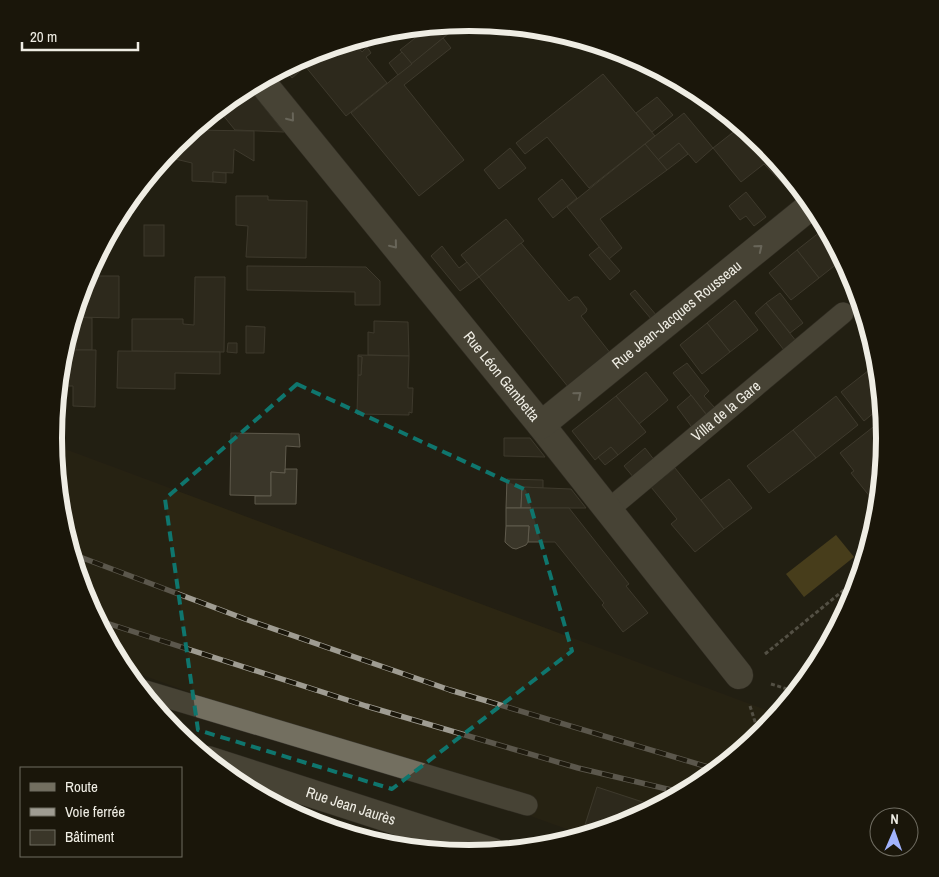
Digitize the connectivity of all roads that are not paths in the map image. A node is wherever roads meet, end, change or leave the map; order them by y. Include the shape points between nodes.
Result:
1 (265, 86) edge
2 (806, 210) edge
3 (843, 313) dead end
4 (541, 425) junction
5 (608, 510) junction
6 (739, 675) road end
7 (151, 693) edge
8 (228, 767) edge
9 (526, 806) dead end
10 (474, 846) edge

1 -> 4 street, Rue Léon Gambetta
4 -> 2 street, Rue Jean-Jacques Rousseau
3 - 5 lane, Villa de la Gare
4 - 5 street, Rue Léon Gambetta
5 - 6 street, Rue Léon Gambetta
7 - 9 lane
8 - 10 street, Rue Jean Jaurès

